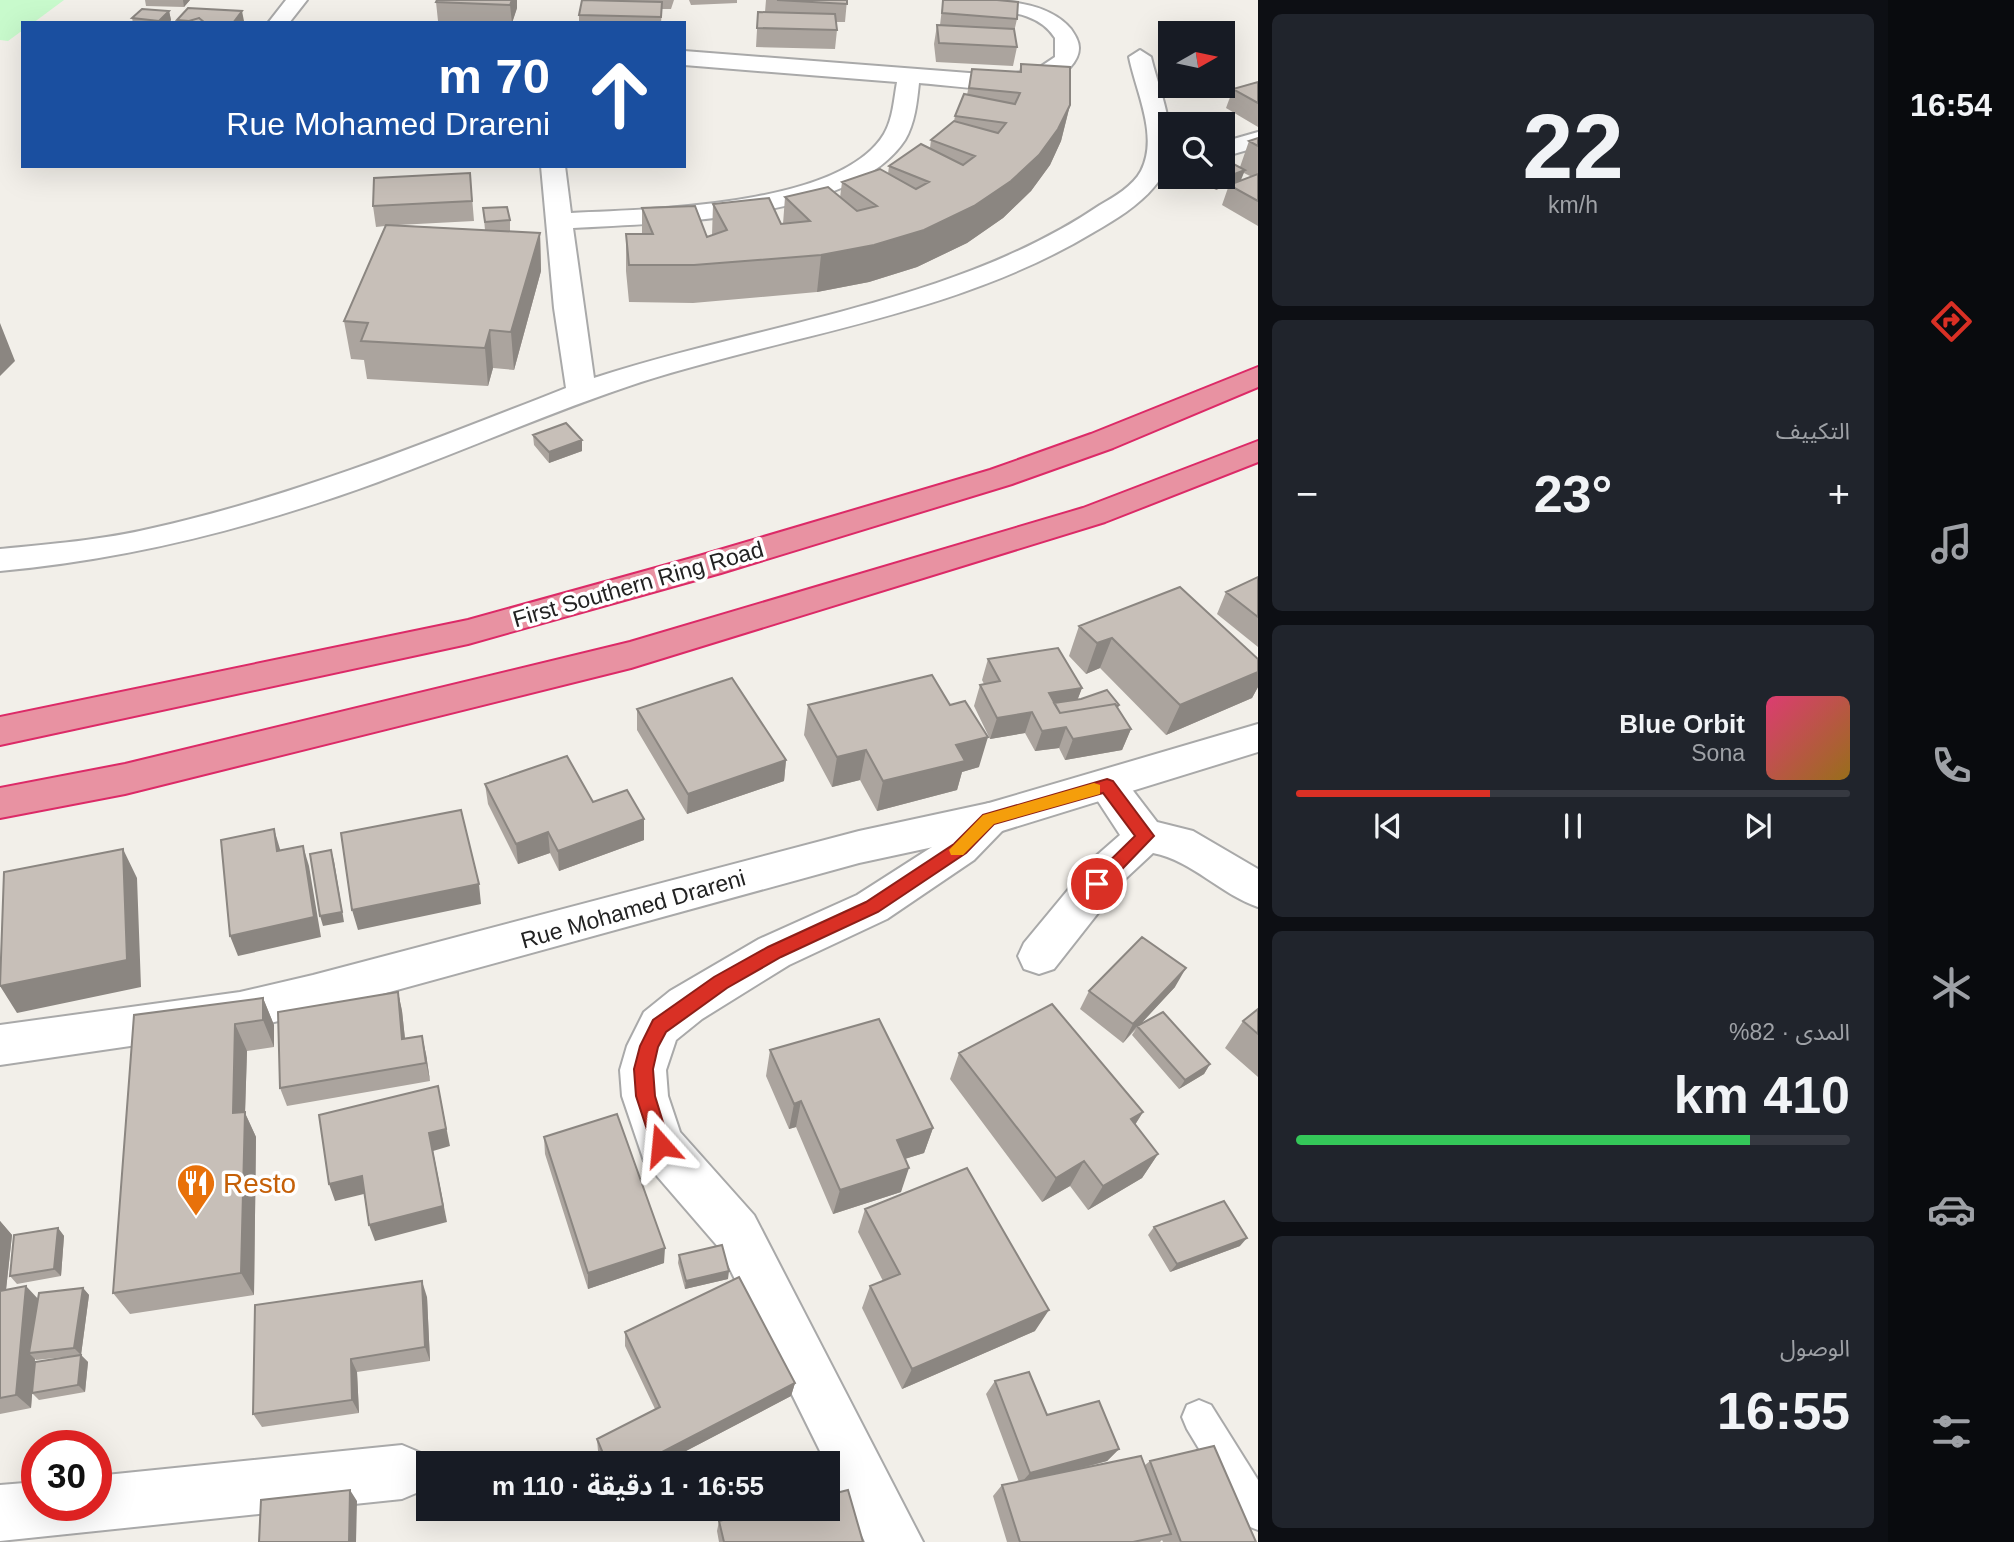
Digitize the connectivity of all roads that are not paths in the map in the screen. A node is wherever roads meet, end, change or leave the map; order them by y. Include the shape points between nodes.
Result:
1 (297, 0) edge
2 (972, 0) edge
3 (280, 21) edge
4 (1140, 57) dead end
5 (686, 58) edge
6 (909, 76) junction
7 (1158, 129) edge
8 (1258, 139) edge
9 (1235, 146) edge
10 (553, 168) edge
11 (1158, 172) edge
12 (561, 221) junction
13 (1258, 376) edge
14 (582, 392) junction
15 (1258, 452) edge
16 (0, 560) edge
17 (80, 715) junction
18 (0, 720) edge
19 (0, 731) edge
20 (1258, 738) edge
21 (125, 779) junction
22 (1107, 786) junction
23 (0, 803) edge
24 (0, 820) edge
25 (989, 820) junction
26 (1146, 836) junction
27 (1258, 890) edge
28 (1039, 956) dead end
29 (0, 1045) edge
30 (1199, 1417) dead end
31 (402, 1472) dead end
32 (112, 1502) edge
33 (21, 1511) edge
34 (1258, 1512) edge
35 (0, 1513) edge
36 (895, 1542) edge

1 - 3 street
2 - 6 street via 1042,15 1064,34 1067,55 1053,71 1037,78
4 - 7 street
5 - 6 street
6 - 12 street via 894,139 845,177 752,205
8 - 9 street
10 - 12 street
11 - 14 street via 1088,228 1023,260 859,314
12 - 14 street via 570,335
13 - 17 highway, First Southern Ring Road via 1126,432 1001,477 709,565 468,632
14 - 16 street via 394,465 208,527 105,551
15 - 21 highway via 1094,514 631,655
17 - 18 highway
17 - 19 highway, First Southern Ring Road
20 - 22 street, Rue Mohamed Drareni
21 - 23 highway
21 - 24 highway
22 - 25 street, Rue Mohamed Drareni
22 - 26 street
25 - 29 street, Rue Mohamed Drareni via 859,847 240,1011
25 - 36 street via 960,849 872,907 774,952 686,1005 660,1026 643,1069 645,1096 661,1145 737,1232
26 - 27 street via 1179,842
26 - 28 street via 1110,868
30 - 34 lane
31 - 32 street
33 - 35 street

